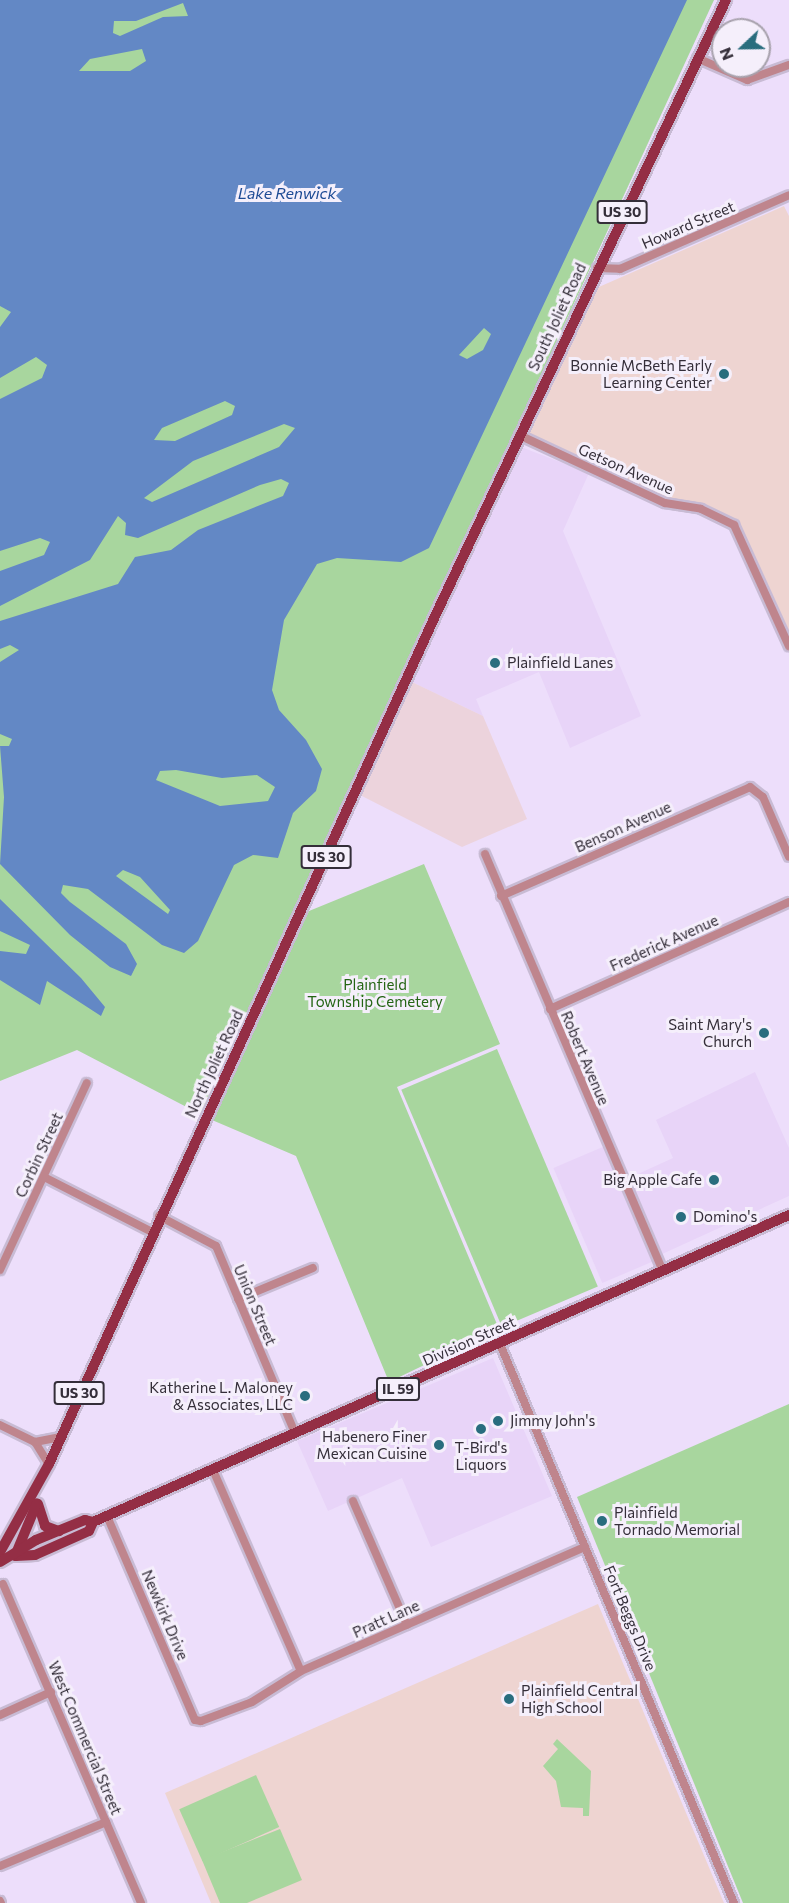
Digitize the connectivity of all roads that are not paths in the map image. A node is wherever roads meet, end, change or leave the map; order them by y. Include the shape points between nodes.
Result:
1 (726, 0) edge
2 (697, 58) junction
3 (789, 65) edge
4 (789, 195) edge
5 (597, 268) junction
6 (519, 435) junction
7 (789, 646) edge
8 (421, 649) joint
9 (485, 854) dead end
10 (789, 857) edge
11 (501, 896) junction
12 (789, 902) edge
13 (550, 1009) junction
14 (87, 1083) dead end
15 (44, 1177) junction
16 (789, 1215) edge
17 (159, 1216) junction
18 (152, 1232) junction
19 (313, 1268) dead end
20 (0, 1270) edge
21 (663, 1272) junction
22 (238, 1299) junction
23 (500, 1344) junction
24 (0, 1425) edge
25 (295, 1433) junction
26 (60, 1437) junction
27 (35, 1442) junction
28 (49, 1464) junction
29 (213, 1470) junction
30 (36, 1498) junction
31 (353, 1501) dead end
32 (107, 1516) junction
33 (93, 1522) junction
34 (59, 1531) junction
35 (585, 1547) junction
36 (0, 1552) edge
37 (15, 1556) junction
38 (0, 1562) edge
39 (3, 1584) dead end
40 (407, 1625) junction
41 (302, 1671) junction
42 (51, 1692) junction
43 (0, 1715) edge
44 (201, 1722) joint
45 (106, 1822) junction
46 (0, 1866) edge
47 (141, 1903) edge
48 (734, 1903) edge

1 - 2 main road, South Joliet Road / US 30
2 - 3 street via 747,80
2 - 5 main road, South Joliet Road / US 30
4 - 5 street, Howard Street via 620,269
5 - 6 main road, South Joliet Road / US 30
6 - 7 street, Getson Avenue via 665,503 701,508 734,525
6 - 8 main road, South Joliet Road / US 30
8 - 17 main road, North Joliet Road / US 30
9 - 11 street, Robert Avenue
10 - 11 street, Benson Avenue via 756,789 744,788
11 - 13 street, Robert Avenue
12 - 13 street, Frederick Avenue
13 - 21 street, Robert Avenue
14 - 15 street, Corbin Street
15 - 18 street
15 - 20 street, Corbin Street
16 - 21 main road, Division Street / IL 59
17 - 18 main road, North Joliet Road / US 30
17 - 22 street, Union Street via 216,1246
18 - 26 main road, North Joliet Road / US 30
19 - 22 street
21 - 23 main road, Division Street / IL 59
22 - 25 street, Union Street
23 - 25 main road, Division Street / IL 59
23 - 35 street, Fort Beggs Drive
24 - 27 street
25 - 29 main road, Division Street / IL 59
26 - 27 street
26 - 28 main road, North Joliet Road / US 30
27 - 28 street
28 - 30 main road, North Joliet Road / US 30
29 - 32 main road, Division Street / IL 59
29 - 41 street
30 - 34 main road via 45,1526
30 - 36 main road, North Joliet Road / US 30
30 - 37 main road, North Joliet Road / US 30
31 - 40 street
32 - 33 main road, Division Street / IL 59
32 - 44 street, Newkirk Drive via 195,1720
33 - 34 main road, Division Street / IL 59 via 85,1520
33 - 37 main road, Division Street / IL 59 via 89,1531 35,1555
34 - 37 main road, Division Street / IL 59
35 - 40 street, Pratt Lane
35 - 48 street, Fort Beggs Drive
37 - 38 main road
39 - 42 street, West Commercial Street
40 - 41 street, Pratt Lane
41 - 44 street, Pratt Lane via 252,1702
42 - 43 street
42 - 45 street, West Commercial Street
45 - 46 street
45 - 47 street, West Commercial Street

